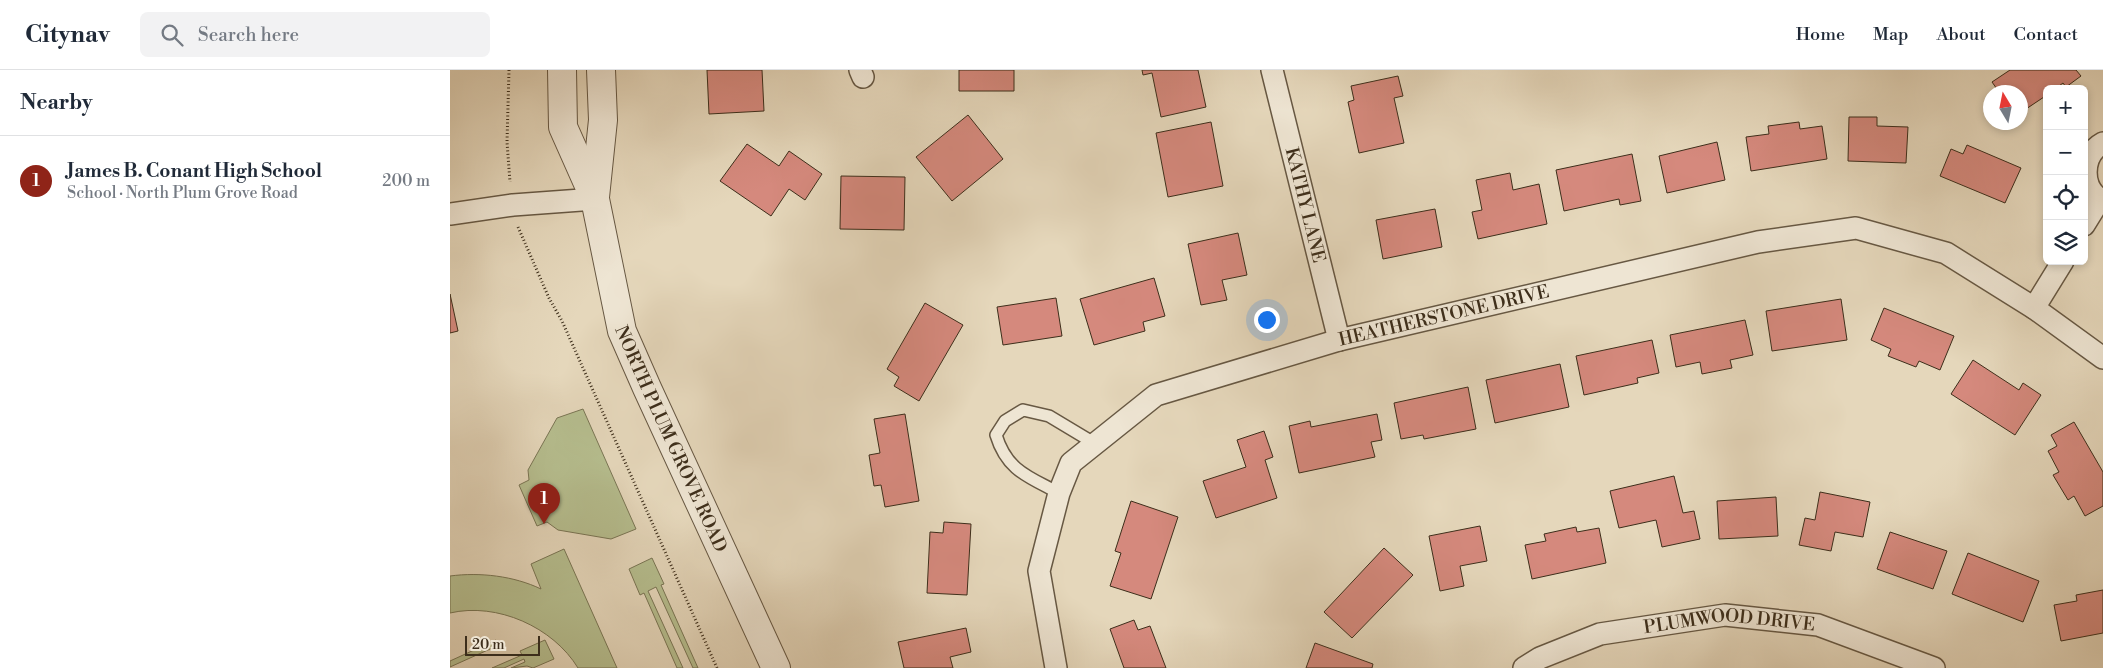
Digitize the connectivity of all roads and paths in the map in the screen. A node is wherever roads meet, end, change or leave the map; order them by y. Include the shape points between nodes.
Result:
1 (508, 70) edge
2 (562, 70) edge
3 (600, 70) edge
4 (1272, 70) edge
5 (2103, 143) edge
6 (595, 199) junction
7 (2101, 200) edge
8 (513, 206) junction
9 (450, 214) edge
10 (2087, 220) edge
11 (2061, 265) edge
12 (2034, 308) junction
13 (1339, 340) junction
14 (2103, 358) edge
15 (1094, 443) junction
16 (1059, 493) junction
17 (1909, 664) edge
18 (717, 668) edge
19 (776, 668) edge
20 (1056, 668) edge
21 (1524, 668) edge
22 (1934, 668) edge

1 - 8 path via 507,142
2 - 6 street, NORTH PLUM GROVE ROAD via 564,127
3 - 6 street, NORTH PLUM GROVE ROAD via 603,120
4 - 13 street, KATHY LANE
5 - 7 street via 2091,153 2085,173 2090,188
6 - 8 street
6 - 19 street, NORTH PLUM GROVE ROAD via 622,331
7 - 10 street
8 - 9 street
8 - 18 path via 524,245 562,321
11 - 12 street
12 - 13 street, HEATHERSTONE DRIVE via 1946,253 1856,228 1758,242
12 - 14 street, HEATHERSTONE DRIVE
13 - 15 street, HEATHERSTONE DRIVE via 1156,396
15 - 16 street, HEATHERSTONE DRIVE via 1070,463
15 - 16 lane via 1049,416 1024,410 1005,421 996,436 1001,452 1017,470
16 - 20 street, HEATHERSTONE DRIVE via 1038,571
17 - 21 street, PLUMWOOD DRIVE via 1818,625 1725,615 1600,634 1540,658
17 - 22 street, PLUMWOOD DRIVE

